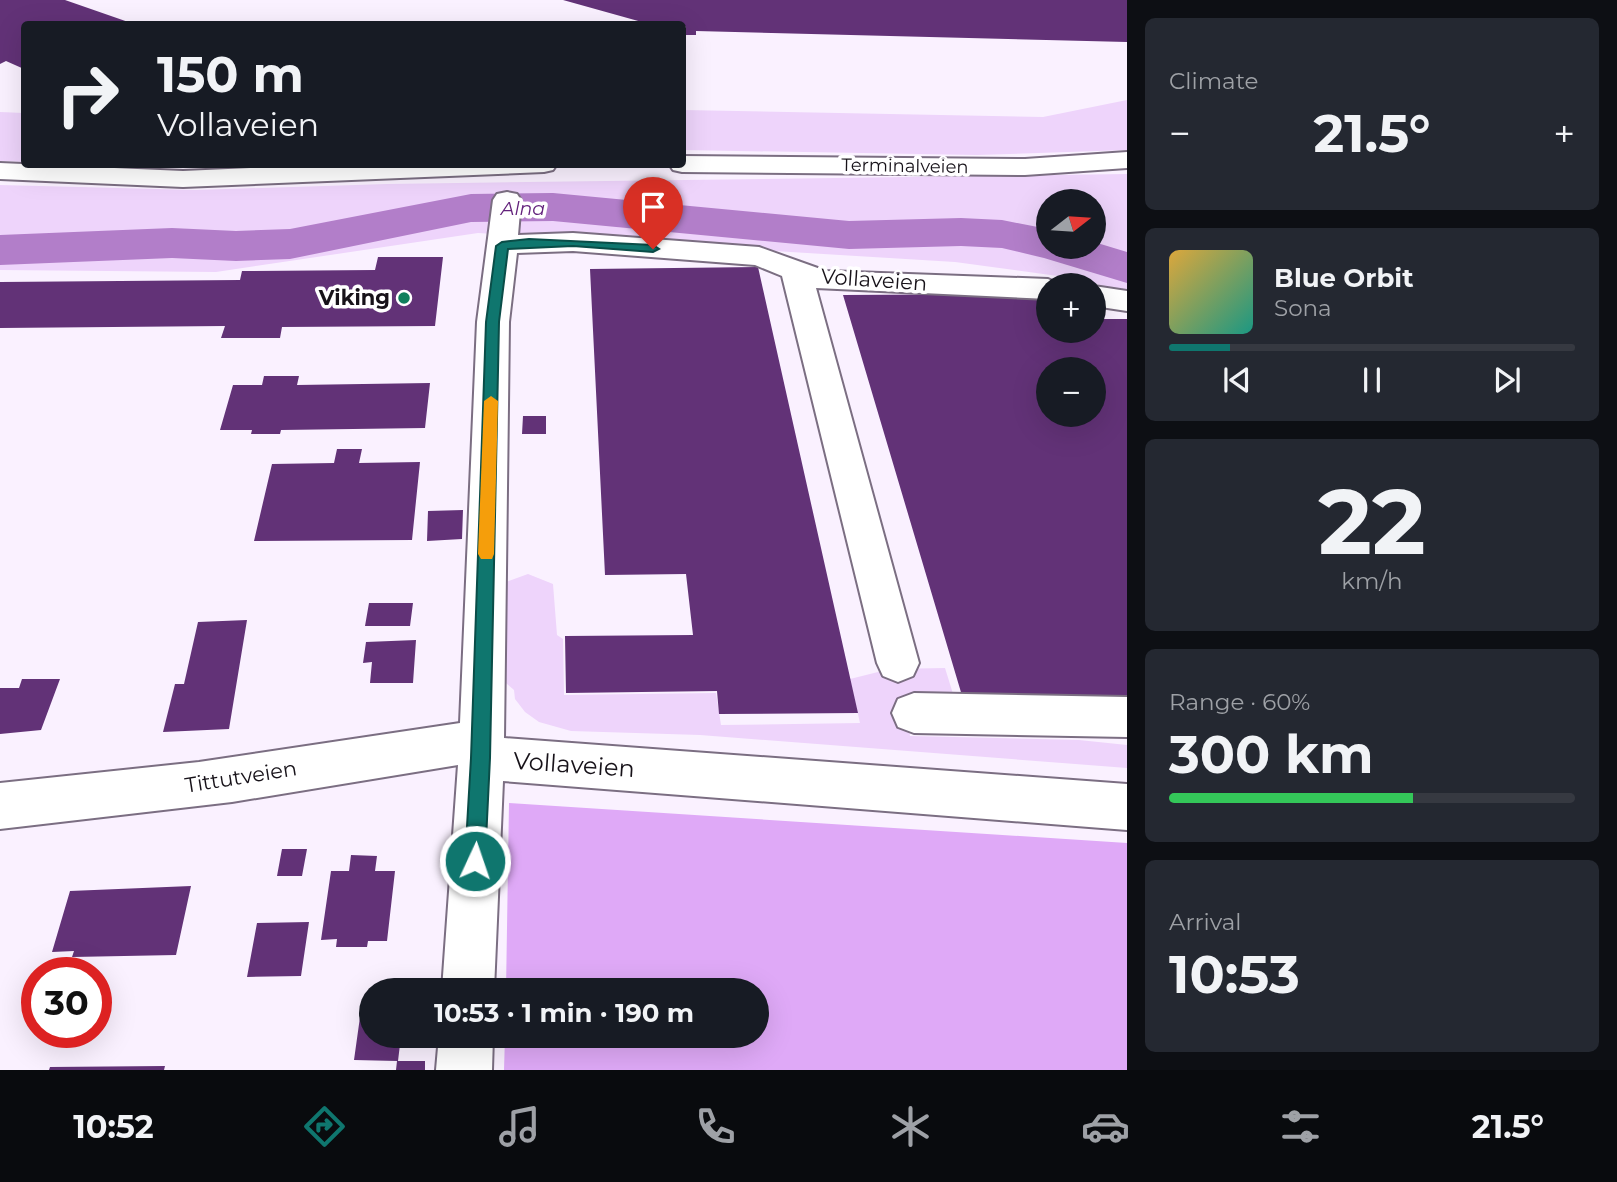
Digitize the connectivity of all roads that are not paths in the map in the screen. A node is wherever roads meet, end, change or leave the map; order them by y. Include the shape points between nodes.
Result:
1 (1127, 160) edge
2 (686, 164) edge
3 (448, 168) edge
4 (0, 171) edge
5 (796, 270) junction
6 (1036, 289) edge
7 (1106, 298) edge
8 (1127, 301) edge
9 (898, 663) dead end
10 (914, 713) dead end
11 (1127, 717) edge
12 (481, 750) junction
13 (0, 806) edge
14 (1127, 807) edge
15 (469, 978) edge
16 (465, 1048) edge
17 (464, 1070) edge

1 - 2 street, Terminalveien via 1025,167
3 - 4 street via 183,179
5 - 6 street, Vollaveien via 822,280
5 - 9 street
5 - 12 street, Vollaveien via 759,256 573,243 511,227 493,322
7 - 8 street
10 - 11 street
12 - 13 street, Tittutveien via 427,746 267,774
12 - 14 street, Vollaveien
12 - 15 street, Vollaveien
16 - 17 street

